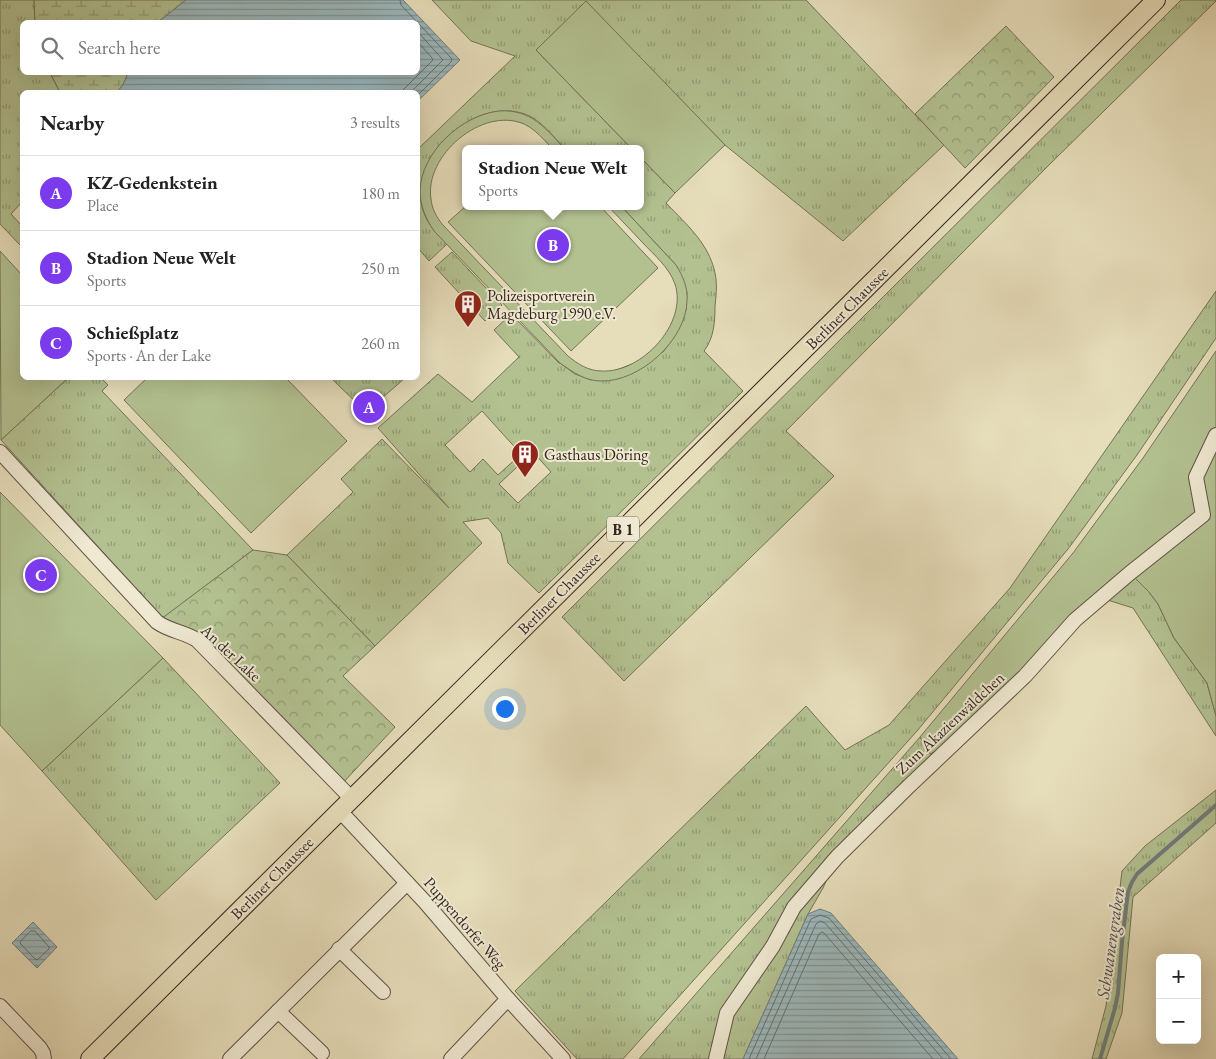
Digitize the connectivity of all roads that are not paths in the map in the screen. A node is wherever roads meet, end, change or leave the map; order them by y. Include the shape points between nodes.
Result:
1 (1156, 0) edge
2 (1216, 435) edge
3 (0, 452) edge
4 (346, 805) junction
5 (407, 882) junction
6 (339, 949) junction
7 (383, 992) dead end
8 (508, 999) junction
9 (0, 1006) edge
10 (278, 1011) junction
11 (322, 1054) dead end
12 (558, 1058) edge
13 (44, 1059) edge
14 (90, 1059) edge
15 (230, 1059) edge
16 (451, 1059) edge
17 (716, 1059) edge

1 - 4 main road, Berliner Chaussee / B 1
2 - 17 street, Zum Akazienwäldchen via 1196,477 1202,515 1075,620 1025,676 837,857 794,907 773,946 727,1012
3 - 4 street, An der Lake via 157,622 197,640
4 - 5 street, Puppendorfer Weg
4 - 14 main road, Berliner Chaussee / B 1
5 - 6 street
5 - 8 street, Puppendorfer Weg
6 - 7 street
6 - 10 street
8 - 12 street, Puppendorfer Weg
8 - 16 street
9 - 13 street via 40,1048
10 - 11 street
10 - 15 street

